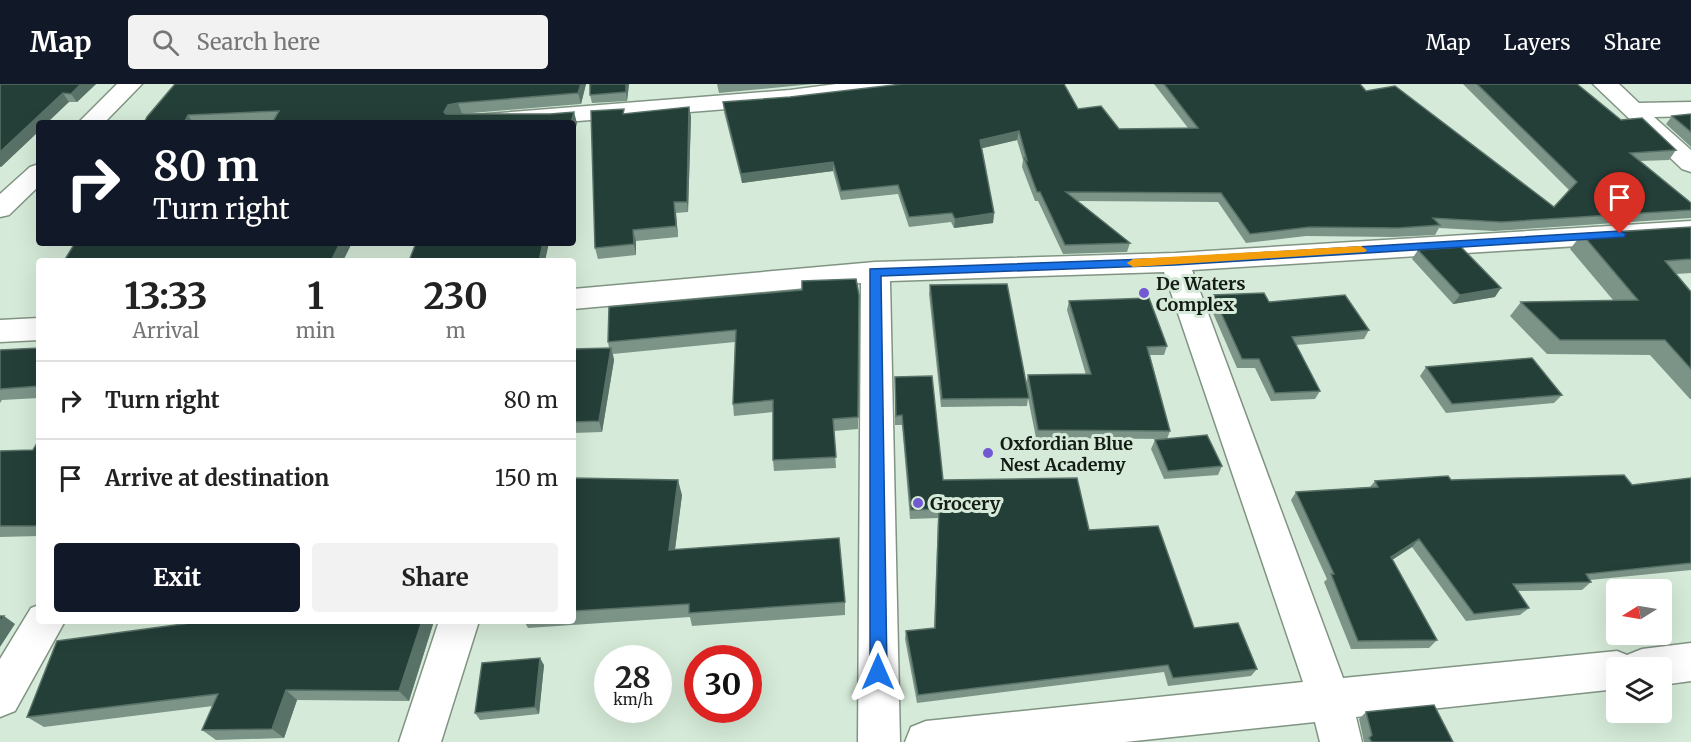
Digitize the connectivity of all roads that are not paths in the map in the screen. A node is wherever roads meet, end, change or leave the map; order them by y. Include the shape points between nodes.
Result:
1 (130, 84) edge
2 (889, 84) edge
3 (1605, 84) edge
4 (1691, 109) edge
5 (1633, 110) junction
6 (93, 120) edge
7 (500, 120) edge
8 (1691, 164) edge
9 (36, 175) edge
10 (0, 209) edge
11 (1691, 230) edge
12 (1175, 262) junction
13 (874, 272) junction
14 (576, 299) edge
15 (36, 329) edge
16 (0, 331) edge
17 (43, 624) edge
18 (458, 624) edge
19 (1691, 662) edge
20 (1672, 664) edge
21 (1606, 671) edge
22 (0, 697) edge
23 (1330, 700) junction
24 (420, 742) edge
25 (879, 742) edge
26 (926, 742) edge
27 (1341, 742) edge

1 - 6 street
2 - 7 street via 790,97
3 - 5 street
4 - 5 street
5 - 8 street
9 - 10 street
11 - 12 street
12 - 13 street
12 - 23 street
13 - 14 street
13 - 25 street
15 - 16 street
17 - 22 street
18 - 24 street
19 - 20 street
21 - 23 street
23 - 26 street
23 - 27 street

